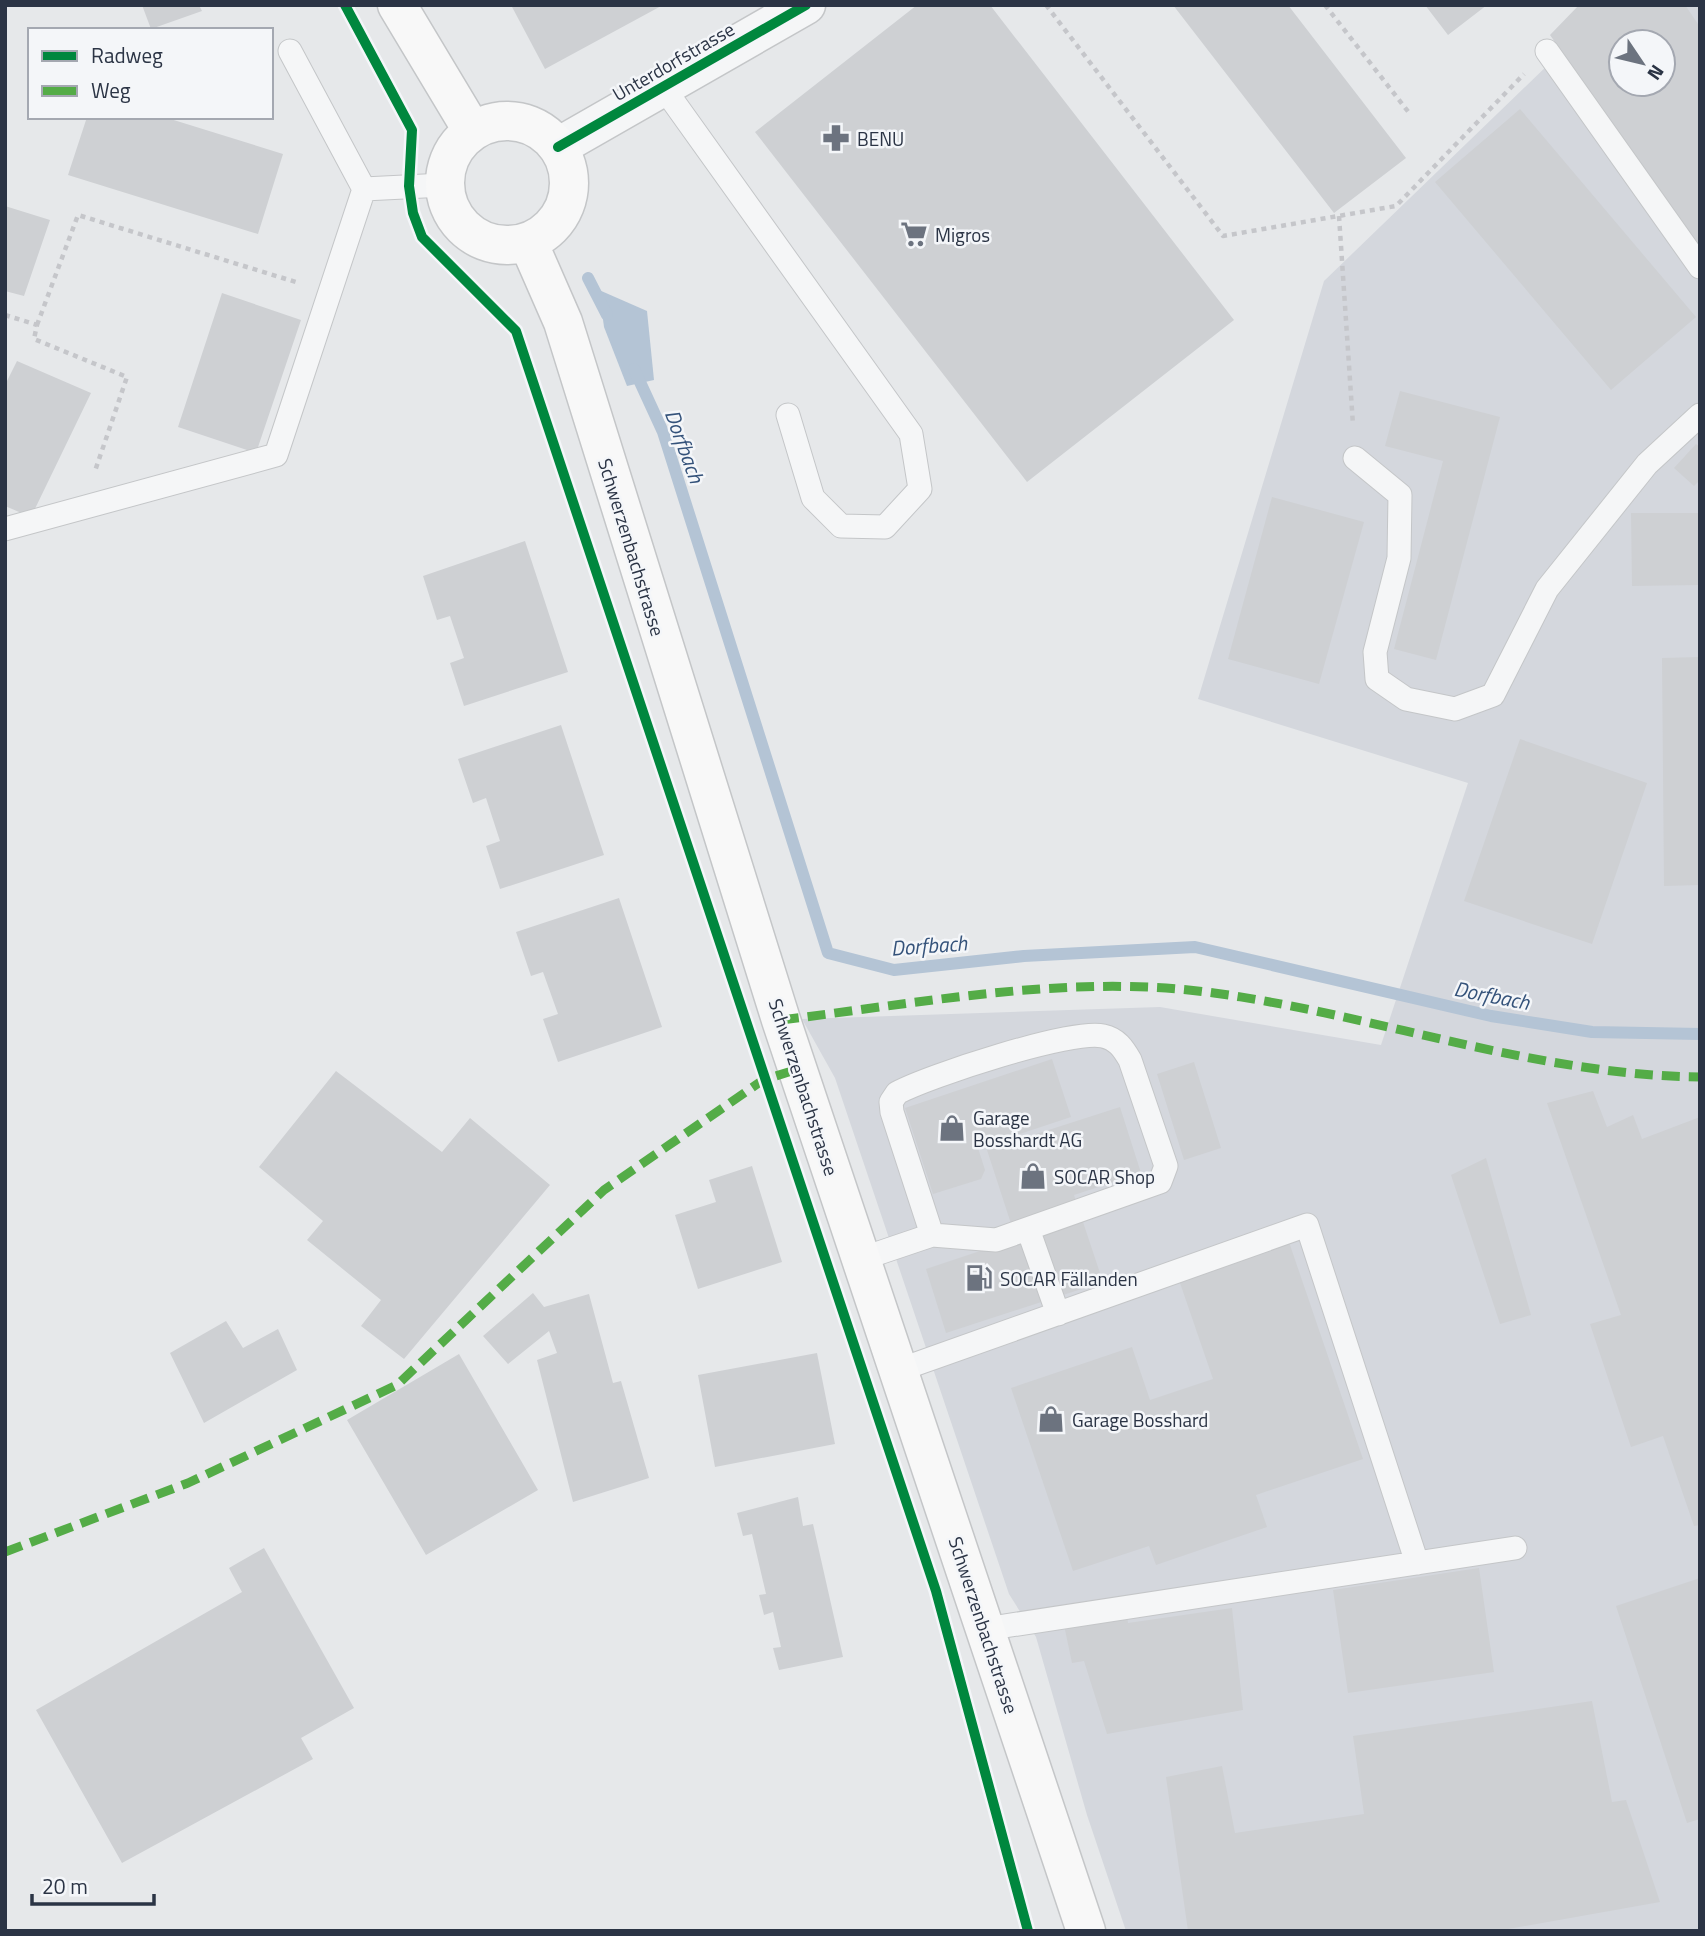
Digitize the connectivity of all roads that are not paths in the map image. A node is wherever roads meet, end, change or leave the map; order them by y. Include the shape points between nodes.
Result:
1 (397, 5) edge
2 (806, 5) edge
3 (290, 51) dead end
4 (1547, 51) road end
5 (663, 87) junction
6 (472, 130) junction
7 (558, 147) junction
8 (444, 186) junction
9 (364, 189) junction
10 (528, 242) junction
11 (1700, 267) edge
12 (788, 415) dead end
13 (1700, 415) edge
14 (1355, 457) road end
15 (5, 529) edge
16 (1028, 1229) junction
17 (932, 1235) junction
18 (861, 1259) junction
19 (1058, 1314) junction
20 (899, 1370) junction
21 (1515, 1548) dead end
22 (1417, 1563) junction
23 (985, 1629) junction
24 (1086, 1931) edge

1 - 6 main road
2 - 5 street, Unterdorfstrasse
3 - 9 lane
4 - 11 lane
5 - 7 street, Unterdorfstrasse
5 - 12 lane via 911,433 920,489 885,527 841,526 813,498
6 - 7 main road via 509,120 545,133
6 - 8 main road via 451,154
7 - 10 main road via 568,167 563,213 548,230
8 - 9 lane
8 - 10 main road via 449,208 462,228 482,241 505,246
9 - 15 lane via 276,455
10 - 18 main road, Schwerzenbachstrasse via 563,322 690,735
13 - 14 lane via 1647,464 1547,589 1493,695 1455,709 1406,699 1377,679 1375,652 1399,558 1400,495
16 - 17 lane via 983,1241
16 - 17 lane via 1153,1187 1165,1176 1166,1166 1130,1060 1122,1046 1106,1036 1059,1038 907,1087 893,1097 892,1112
16 - 19 lane
17 - 18 lane
18 - 20 main road, Schwerzenbachstrasse
19 - 20 lane
19 - 22 lane via 1307,1225
20 - 23 main road, Schwerzenbachstrasse
21 - 22 lane
22 - 23 lane
23 - 24 main road, Schwerzenbachstrasse

